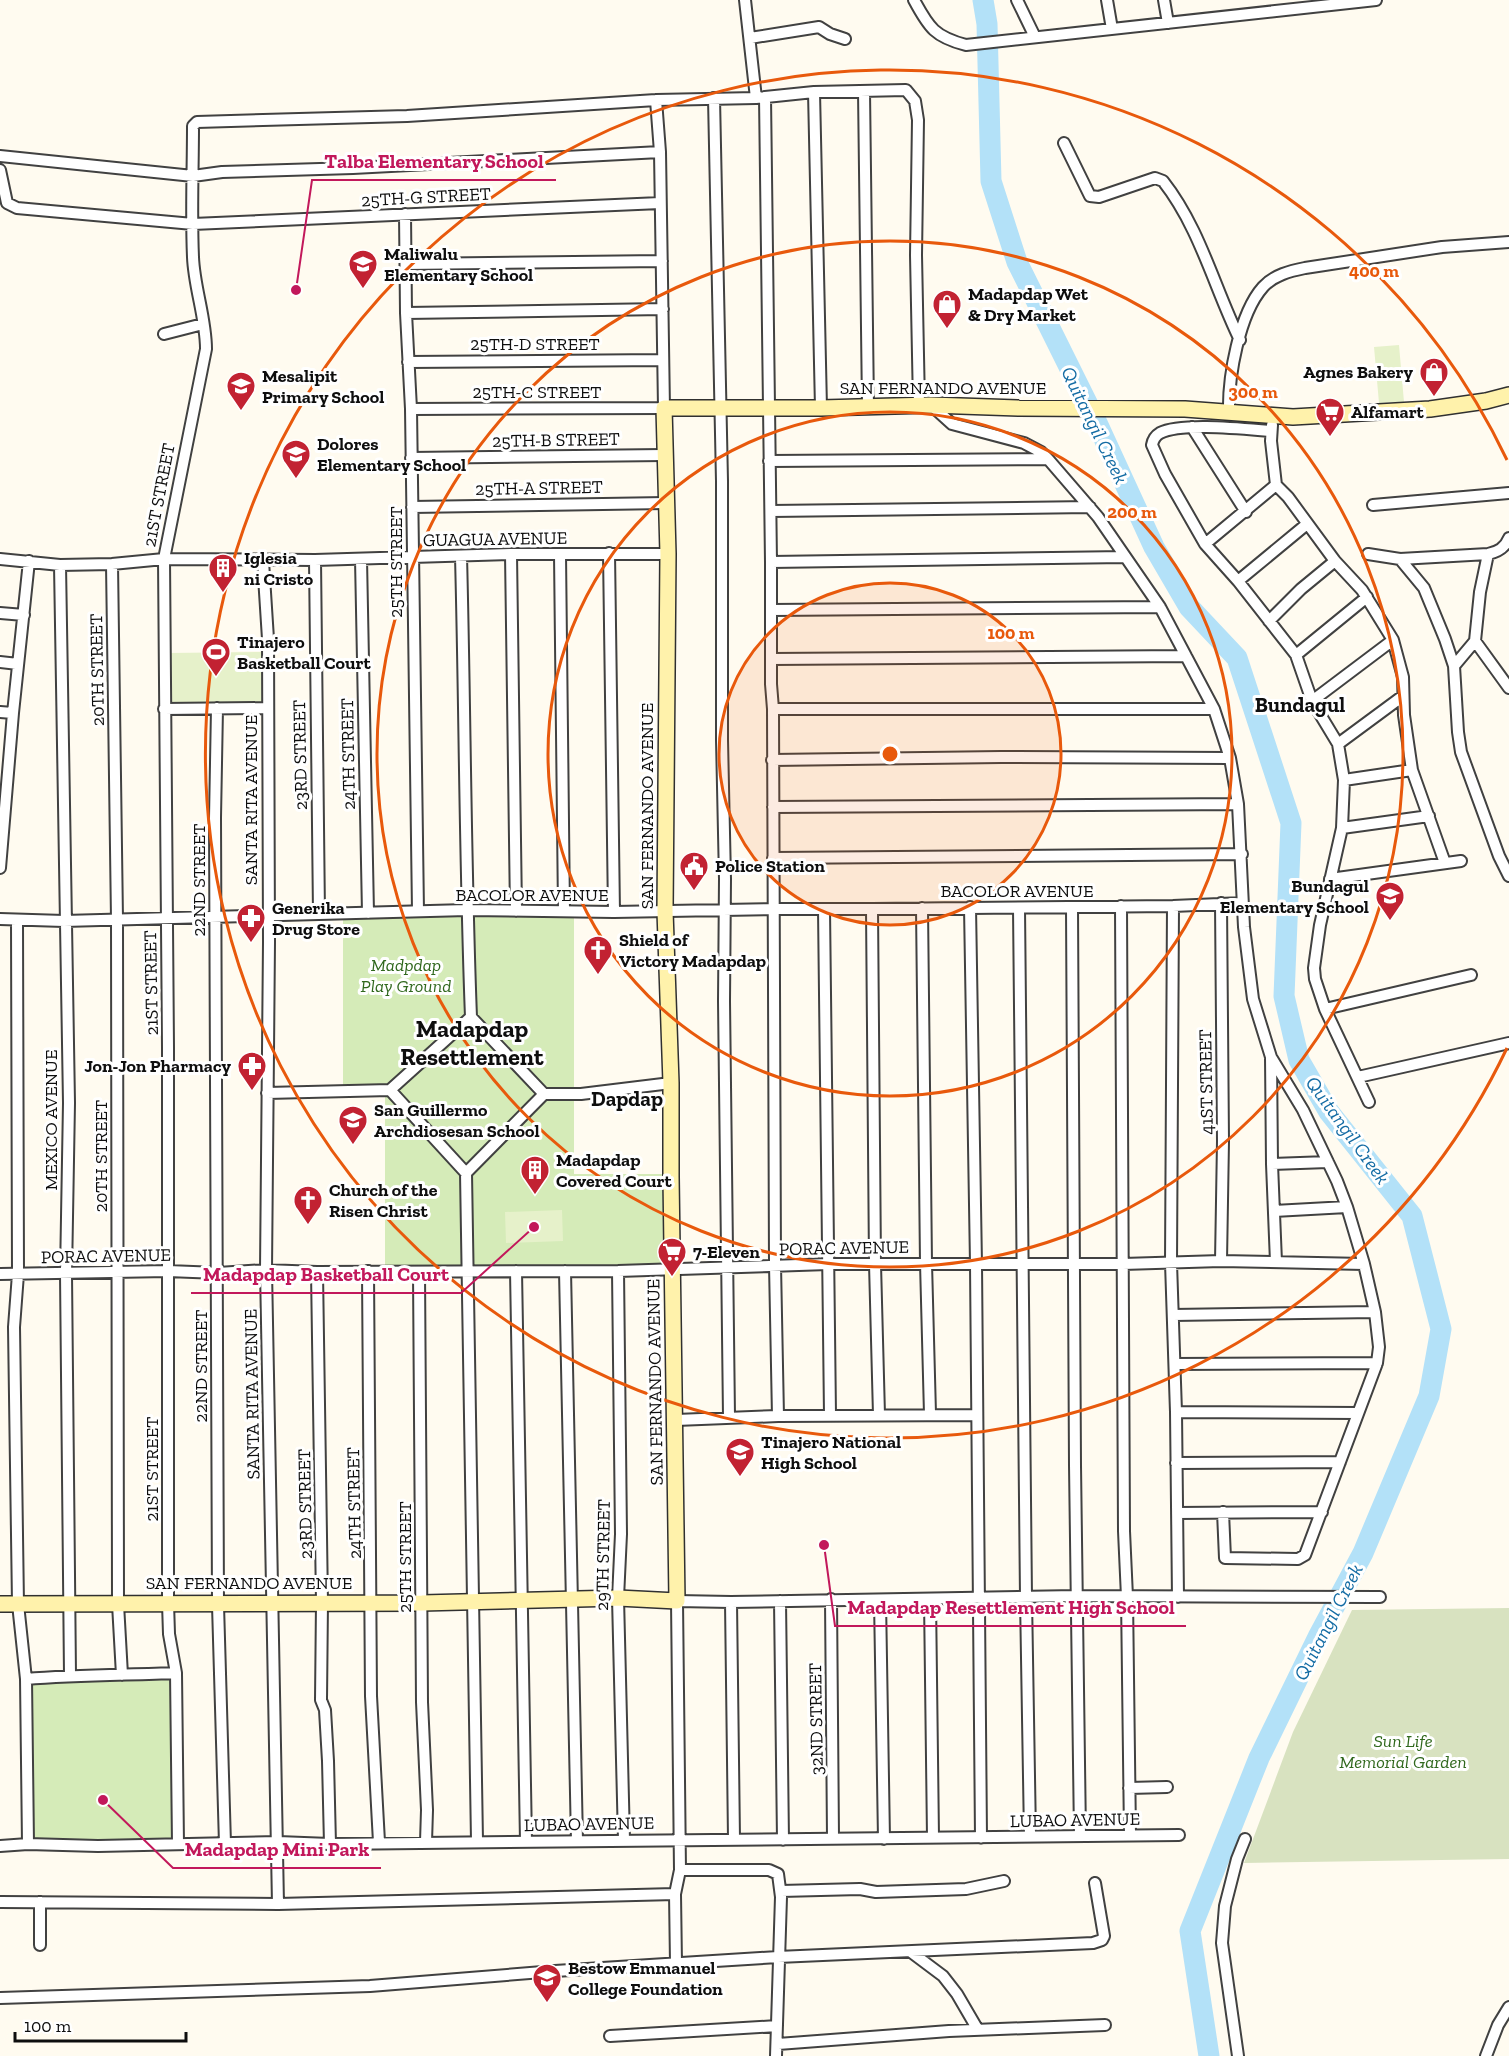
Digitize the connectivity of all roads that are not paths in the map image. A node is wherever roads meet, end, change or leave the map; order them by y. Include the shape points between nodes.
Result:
1 (745, 0) edge
2 (914, 0) edge
3 (1017, 0) edge
4 (1107, 0) edge
5 (1164, 0) edge
6 (1376, 0) edge
7 (1168, 23) junction
8 (1112, 29) junction
9 (750, 38) junction
10 (1035, 38) junction
11 (845, 39) dead end
12 (864, 91) junction
13 (814, 92) junction
14 (714, 98) junction
15 (760, 98) junction
16 (656, 100) junction
17 (1064, 143) dead end
18 (660, 152) junction
19 (0, 156) edge
20 (0, 170) edge
21 (193, 176) junction
22 (660, 203) junction
23 (405, 214) junction
24 (193, 225) junction
25 (1509, 242) edge
26 (662, 261) junction
27 (406, 264) junction
28 (663, 309) junction
29 (406, 313) junction
30 (203, 324) junction
31 (164, 334) dead end
32 (1240, 340) junction
33 (663, 360) junction
34 (408, 362) junction
35 (1509, 395) edge
36 (925, 405) junction
37 (720, 407) junction
38 (868, 407) junction
39 (664, 408) junction
40 (769, 408) junction
41 (820, 408) junction
42 (411, 409) junction
43 (1229, 413) junction
44 (1272, 423) junction
45 (1192, 427) junction
46 (664, 454) junction
47 (411, 458) junction
48 (1048, 459) junction
49 (769, 461) junction
50 (1276, 485) junction
51 (1509, 493) edge
52 (666, 503) junction
53 (1373, 505) dead end
54 (412, 507) junction
55 (1090, 507) junction
56 (771, 511) junction
57 (1246, 512) junction
58 (1307, 524) junction
59 (1509, 538) edge
60 (1205, 544) junction
61 (609, 553) junction
62 (511, 554) junction
63 (560, 554) junction
64 (668, 554) junction
65 (1368, 554) dead end
66 (1488, 554) junction
67 (461, 556) junction
68 (1125, 557) junction
69 (412, 558) junction
70 (0, 559) edge
71 (164, 559) junction
72 (361, 559) junction
73 (1400, 559) junction
74 (315, 560) junction
75 (29, 561) junction
76 (263, 561) junction
77 (1335, 561) junction
78 (771, 562) junction
79 (112, 564) junction
80 (60, 566) junction
81 (1238, 581) junction
82 (1367, 597) junction
83 (1160, 607) junction
84 (771, 610) junction
85 (0, 613) edge
86 (24, 615) junction
87 (1269, 621) junction
88 (1393, 640) junction
89 (1475, 641) junction
90 (1296, 655) junction
91 (1186, 656) junction
92 (771, 659) junction
93 (0, 662) edge
94 (18, 664) junction
95 (1454, 666) junction
96 (1509, 688) edge
97 (1403, 696) junction
98 (1312, 701) junction
99 (217, 708) junction
100 (267, 708) junction
101 (164, 709) junction
102 (773, 709) junction
103 (1214, 709) junction
104 (0, 712) edge
105 (13, 713) junction
106 (1338, 744) junction
107 (4, 757) edge
108 (1230, 758) junction
109 (772, 760) junction
110 (1413, 770) junction
111 (1344, 780) junction
112 (1238, 804) junction
113 (773, 807) junction
114 (2, 808) edge
115 (1429, 816) junction
116 (1341, 828) junction
117 (1242, 854) junction
118 (773, 858) junction
119 (1461, 861) dead end
120 (0, 862) edge
121 (1445, 863) junction
122 (1509, 876) edge
123 (1330, 879) junction
124 (1221, 903) junction
125 (1243, 903) junction
126 (1121, 906) junction
127 (1173, 906) junction
128 (970, 907) junction
129 (1072, 907) junction
130 (922, 908) junction
131 (1019, 908) junction
132 (724, 909) junction
133 (773, 909) junction
134 (824, 909) junction
135 (872, 909) junction
136 (467, 910) junction
137 (418, 911) junction
138 (516, 911) junction
139 (564, 911) junction
140 (665, 911) junction
141 (614, 912) junction
142 (368, 913) junction
143 (319, 914) junction
144 (215, 916) junction
145 (269, 916) junction
146 (166, 918) junction
147 (0, 919) edge
148 (117, 919) junction
149 (17, 920) junction
150 (64, 921) junction
151 (1471, 975) dead end
152 (1325, 1009) junction
153 (471, 1017) junction
154 (1509, 1043) edge
155 (1271, 1057) junction
156 (1358, 1077) junction
157 (671, 1083) junction
158 (390, 1090) junction
159 (267, 1093) junction
160 (544, 1094) junction
161 (1369, 1102) dead end
162 (1328, 1162) junction
163 (1272, 1164) junction
164 (466, 1173) junction
165 (1347, 1207) junction
166 (1274, 1211) junction
167 (1221, 1261) junction
168 (1276, 1262) junction
169 (926, 1263) junction
170 (1075, 1263) junction
171 (1171, 1263) junction
172 (828, 1264) junction
173 (875, 1264) junction
174 (976, 1264) junction
175 (1023, 1264) junction
176 (1123, 1264) junction
177 (1364, 1264) junction
178 (775, 1265) junction
179 (729, 1266) junction
180 (267, 1270) junction
181 (673, 1270) junction
182 (168, 1271) junction
183 (368, 1271) junction
184 (516, 1271) junction
185 (565, 1271) junction
186 (618, 1271) junction
187 (118, 1272) junction
188 (317, 1272) junction
189 (419, 1272) junction
190 (466, 1272) junction
191 (218, 1273) junction
192 (0, 1274) edge
193 (18, 1274) junction
194 (66, 1274) junction
195 (1375, 1312) junction
196 (1173, 1315) junction
197 (1377, 1363) junction
198 (1175, 1364) junction
199 (1176, 1412) junction
200 (1358, 1413) junction
201 (930, 1414) junction
202 (879, 1415) junction
203 (976, 1415) junction
204 (778, 1416) junction
205 (830, 1416) junction
206 (729, 1417) junction
207 (676, 1420) junction
208 (1340, 1462) junction
209 (1176, 1463) junction
210 (1223, 1512) junction
211 (1322, 1512) junction
212 (1177, 1513) junction
213 (1077, 1596) junction
214 (1127, 1597) junction
215 (1178, 1597) junction
216 (1380, 1597) dead end
217 (618, 1598) junction
218 (977, 1598) junction
219 (1026, 1598) junction
220 (831, 1599) junction
221 (930, 1599) junction
222 (522, 1600) junction
223 (573, 1600) junction
224 (880, 1600) junction
225 (677, 1601) junction
226 (780, 1601) junction
227 (272, 1602) junction
228 (322, 1602) junction
229 (473, 1602) junction
230 (731, 1602) junction
231 (68, 1603) junction
232 (168, 1603) junction
233 (371, 1603) junction
234 (422, 1603) junction
235 (0, 1604) edge
236 (18, 1604) junction
237 (118, 1604) junction
238 (218, 1605) junction
239 (176, 1672) junction
240 (70, 1675) junction
241 (122, 1675) junction
242 (26, 1678) junction
243 (1167, 1787) dead end
244 (1129, 1788) junction
245 (1130, 1835) junction
246 (1179, 1835) dead end
247 (1030, 1836) junction
248 (1080, 1836) junction
249 (933, 1837) junction
250 (833, 1838) junction
251 (981, 1838) junction
252 (680, 1839) junction
253 (734, 1839) junction
254 (884, 1839) junction
255 (1245, 1839) dead end
256 (624, 1840) junction
257 (783, 1840) junction
258 (477, 1841) junction
259 (577, 1841) junction
260 (278, 1842) junction
261 (379, 1842) junction
262 (426, 1842) junction
263 (526, 1842) junction
264 (28, 1844) junction
265 (178, 1844) junction
266 (225, 1844) junction
267 (330, 1844) junction
268 (0, 1846) edge
269 (680, 1870) junction
270 (1004, 1881) dead end
271 (1095, 1883) dead end
272 (781, 1891) junction
273 (675, 1894) junction
274 (0, 1902) edge
275 (40, 1902) junction
276 (278, 1904) junction
277 (40, 1945) dead end
278 (911, 1952) junction
279 (778, 1957) junction
280 (676, 1964) junction
281 (0, 1998) edge
282 (1509, 2007) edge
283 (1105, 2025) dead end
284 (777, 2026) junction
285 (978, 2030) junction
286 (610, 2036) dead end
287 (777, 2050) edge
288 (1238, 2056) edge
289 (1486, 2056) edge

1 - 9 street
2 - 10 street via 941,37 966,45
3 - 10 street
4 - 8 street
5 - 7 street
6 - 7 street
7 - 8 street
8 - 10 street
9 - 11 street via 819,27
9 - 15 street
12 - 13 street
12 - 36 street via 903,89 915,101 916,255
12 - 38 street
13 - 15 street
13 - 41 street
14 - 15 street
14 - 16 street
14 - 37 street
15 - 40 street
16 - 18 street, SAN FERNANDO AVENUE
16 - 21 street, 21ST STREET via 407,116 197,122 193,126
17 - 32 street via 1090,196 1098,197 1155,178 1163,181 1195,230
18 - 21 street
18 - 22 street, SAN FERNANDO AVENUE
19 - 21 street
20 - 24 street, 25TH-G STREET via 7,203 17,208
21 - 24 street, 21ST STREET
22 - 23 street, 25TH-G STREET
22 - 26 street, SAN FERNANDO AVENUE
23 - 24 street, 25TH-G STREET
23 - 27 street, 25TH STREET
24 - 30 street, 21ST STREET via 193,256
25 - 32 street via 1442,247 1286,273 1264,286 1254,301
26 - 27 street
26 - 28 street, SAN FERNANDO AVENUE
27 - 29 street, 25TH STREET
28 - 29 street
28 - 33 street, SAN FERNANDO AVENUE
29 - 34 street, 25TH STREET
30 - 31 street
30 - 71 street, 21ST STREET via 206,349
32 - 43 street via 1230,379
33 - 34 street, 25TH-D STREET
33 - 39 street, SAN FERNANDO AVENUE
34 - 42 street, 25TH STREET
35 - 44 main road, SAN FERNANDO AVENUE via 1430,409
36 - 38 main road, SAN FERNANDO AVENUE
36 - 43 main road, SAN FERNANDO AVENUE
36 - 48 street via 952,424 1024,443
37 - 39 main road, SAN FERNANDO AVENUE
37 - 40 main road, SAN FERNANDO AVENUE
37 - 132 street
38 - 41 main road, SAN FERNANDO AVENUE
39 - 42 street, 25TH-C STREET
39 - 46 main road, SAN FERNANDO AVENUE
40 - 41 main road, SAN FERNANDO AVENUE
40 - 49 street
42 - 47 street, 25TH STREET
43 - 44 main road, SAN FERNANDO AVENUE
44 - 45 street
44 - 50 street
45 - 57 street
45 - 60 street via 1159,434 1152,445
46 - 47 street, 25TH-B STREET
46 - 52 main road, SAN FERNANDO AVENUE
47 - 54 street, 25TH STREET
48 - 49 street
48 - 55 street
49 - 56 street
50 - 57 street
50 - 58 street
51 - 53 street
52 - 54 street, 25TH-A STREET
52 - 64 main road, SAN FERNANDO AVENUE
54 - 69 street, 25TH STREET
55 - 56 street
55 - 68 street
56 - 78 street
57 - 60 street
58 - 77 street
58 - 81 street
59 - 66 street via 1504,547
60 - 81 street
61 - 63 street, GUAGUA AVENUE
61 - 64 street, GUAGUA AVENUE
61 - 141 street
62 - 63 street, GUAGUA AVENUE
62 - 67 street, GUAGUA AVENUE
62 - 138 street
63 - 139 street
64 - 140 main road, SAN FERNANDO AVENUE
65 - 73 street
66 - 73 street
66 - 89 street
67 - 69 street, GUAGUA AVENUE
67 - 136 street
68 - 78 street
68 - 83 street
69 - 72 street, GUAGUA AVENUE
69 - 137 street, 25TH STREET
70 - 75 street, GUAGUA AVENUE
71 - 76 street, GUAGUA AVENUE
71 - 79 street, GUAGUA AVENUE
71 - 101 street, 21ST STREET
72 - 74 street, GUAGUA AVENUE
72 - 142 street, 24TH STREET
73 - 95 street via 1429,597
74 - 76 street, GUAGUA AVENUE
74 - 143 street, 23RD STREET
75 - 80 street, GUAGUA AVENUE
75 - 86 street
76 - 100 street, SANTA RITA AVENUE
77 - 82 street
77 - 87 street
78 - 84 street
79 - 80 street, GUAGUA AVENUE
79 - 148 street, 20TH STREET
80 - 150 street, MEXICO AVENUE
81 - 87 street
82 - 88 street
82 - 90 street
83 - 84 street
83 - 91 street
84 - 92 street
85 - 86 street
86 - 94 street
87 - 90 street
88 - 97 street via 1401,665
88 - 98 street
89 - 95 street
89 - 96 street
90 - 98 street
91 - 92 street
91 - 103 street
92 - 102 street
93 - 94 street
94 - 105 street
95 - 122 street via 1461,753
97 - 106 street
97 - 110 street
98 - 106 street
99 - 100 street
99 - 101 street
99 - 144 street, 22ND STREET
100 - 145 street, SANTA RITA AVENUE
101 - 146 street, 21ST STREET
102 - 103 street
102 - 109 street
103 - 108 street
104 - 105 street
105 - 107 street
106 - 111 street
107 - 114 street
108 - 109 street
108 - 112 street
109 - 113 street
110 - 111 street
110 - 115 street
111 - 116 street
112 - 113 street
112 - 117 street
113 - 118 street
114 - 120 street
115 - 116 street
115 - 121 street
116 - 123 street
117 - 118 street
117 - 125 street
118 - 133 street
119 - 121 street
121 - 123 street
123 - 152 street via 1314,968
124 - 125 street, BACOLOR AVENUE
124 - 127 street, BACOLOR AVENUE
124 - 167 street, 41ST STREET
125 - 155 street via 1250,982
126 - 127 street, BACOLOR AVENUE
126 - 129 street, BACOLOR AVENUE
126 - 176 street
127 - 171 street
128 - 130 street, BACOLOR AVENUE
128 - 131 street, BACOLOR AVENUE
128 - 174 street
129 - 131 street, BACOLOR AVENUE
129 - 170 street
130 - 135 street, BACOLOR AVENUE
130 - 169 street
131 - 175 street
132 - 133 street, BACOLOR AVENUE
132 - 140 street, BACOLOR AVENUE
132 - 179 street
133 - 134 street, BACOLOR AVENUE
133 - 178 street
134 - 135 street, BACOLOR AVENUE
134 - 172 street
135 - 173 street
136 - 137 street, BACOLOR AVENUE
136 - 138 street, BACOLOR AVENUE
136 - 153 street
137 - 142 street, BACOLOR AVENUE
138 - 139 street, BACOLOR AVENUE
139 - 141 street, BACOLOR AVENUE
140 - 141 street, BACOLOR AVENUE
140 - 157 main road, SAN FERNANDO AVENUE
142 - 143 street, BACOLOR AVENUE
143 - 145 street, BACOLOR AVENUE
144 - 145 street, BACOLOR AVENUE
144 - 146 street, BACOLOR AVENUE
144 - 191 street, 22ND STREET
145 - 159 street, SANTA RITA AVENUE
146 - 148 street, BACOLOR AVENUE
146 - 182 street, 21ST STREET
147 - 149 street, BACOLOR AVENUE
148 - 150 street, BACOLOR AVENUE
148 - 187 street, 20TH STREET
149 - 150 street, BACOLOR AVENUE
149 - 193 street
150 - 194 street, MEXICO AVENUE via 69,1103
151 - 152 street
152 - 156 street
153 - 158 street
153 - 160 street
154 - 156 street
155 - 162 street
155 - 163 street
156 - 161 street
157 - 160 street via 580,1094
157 - 181 main road, SAN FERNANDO AVENUE
158 - 159 street
158 - 164 street
159 - 180 street, SANTA RITA AVENUE
160 - 164 street
162 - 163 street
162 - 165 street
163 - 166 street
164 - 190 street
165 - 166 street
165 - 177 street
166 - 168 street
167 - 168 street, PORAC AVENUE
167 - 171 street, PORAC AVENUE
168 - 177 street, PORAC AVENUE
169 - 173 street, PORAC AVENUE
169 - 174 street, PORAC AVENUE
169 - 201 street
170 - 175 street, PORAC AVENUE
170 - 176 street, PORAC AVENUE
170 - 213 street
171 - 176 street, PORAC AVENUE
171 - 196 street
172 - 173 street, PORAC AVENUE
172 - 178 street, PORAC AVENUE
172 - 205 street
173 - 202 street
174 - 175 street, PORAC AVENUE
174 - 203 street
175 - 219 street
176 - 214 street
177 - 195 street
178 - 179 street, PORAC AVENUE
178 - 204 street
179 - 181 street, PORAC AVENUE
179 - 206 street
180 - 188 street, PORAC AVENUE
180 - 191 street, PORAC AVENUE
180 - 227 street, SANTA RITA AVENUE
181 - 186 street, PORAC AVENUE
181 - 207 main road, SAN FERNANDO AVENUE
182 - 187 street, PORAC AVENUE
182 - 191 street, PORAC AVENUE
182 - 232 street, 21ST STREET
183 - 188 street, PORAC AVENUE
183 - 189 street, PORAC AVENUE
183 - 233 street, 24TH STREET
184 - 185 street, PORAC AVENUE
184 - 190 street, PORAC AVENUE
184 - 222 street
185 - 186 street, PORAC AVENUE
185 - 223 street
186 - 217 street, 29TH STREET
187 - 194 street, PORAC AVENUE
187 - 237 street, 20TH STREET
188 - 228 street, 23RD STREET
189 - 190 street, PORAC AVENUE
189 - 234 street, 25TH STREET
190 - 229 street
191 - 238 street, 22ND STREET
192 - 193 street, PORAC AVENUE
193 - 194 street, PORAC AVENUE
193 - 236 street via 14,1327
194 - 231 street, MEXICO AVENUE
195 - 196 street
195 - 197 street
196 - 198 street
197 - 198 street
197 - 200 street
198 - 199 street
199 - 200 street
199 - 209 street
200 - 208 street
201 - 202 street
201 - 203 street
202 - 205 street
203 - 218 street
204 - 205 street
204 - 206 street
206 - 207 street
207 - 225 main road, SAN FERNANDO AVENUE
208 - 209 street
208 - 211 street
209 - 212 street
210 - 211 street
210 - 211 street via 1225,1558 1298,1560 1307,1551
210 - 212 street
212 - 215 street
213 - 214 street, SAN FERNANDO AVENUE
213 - 219 street, SAN FERNANDO AVENUE
213 - 248 street
214 - 215 street, SAN FERNANDO AVENUE
214 - 244 street
215 - 216 street, SAN FERNANDO AVENUE
217 - 223 main road, SAN FERNANDO AVENUE
217 - 225 main road, SAN FERNANDO AVENUE
217 - 256 street, 29TH STREET
218 - 219 street, SAN FERNANDO AVENUE
218 - 221 street, SAN FERNANDO AVENUE
218 - 251 street
219 - 247 street
220 - 224 street, SAN FERNANDO AVENUE
220 - 226 street, SAN FERNANDO AVENUE
220 - 250 street, 32ND STREET
221 - 224 street, SAN FERNANDO AVENUE
221 - 249 street
222 - 223 main road, SAN FERNANDO AVENUE
222 - 229 main road, SAN FERNANDO AVENUE
222 - 263 street
223 - 259 street
224 - 254 street
225 - 230 street, SAN FERNANDO AVENUE
225 - 252 street, SAN FERNANDO AVENUE
226 - 230 street, SAN FERNANDO AVENUE
226 - 257 street
227 - 228 main road, SAN FERNANDO AVENUE
227 - 238 main road, SAN FERNANDO AVENUE
227 - 260 street, SANTA RITA AVENUE
228 - 233 main road, SAN FERNANDO AVENUE
228 - 267 street, 23RD STREET via 321,1701 325,1710
229 - 234 main road, SAN FERNANDO AVENUE
229 - 258 street
230 - 253 street
231 - 236 main road, SAN FERNANDO AVENUE
231 - 237 main road, SAN FERNANDO AVENUE
231 - 240 street, MEXICO AVENUE
232 - 237 main road, SAN FERNANDO AVENUE
232 - 238 main road, SAN FERNANDO AVENUE
232 - 239 street, 21ST STREET
233 - 234 main road, SAN FERNANDO AVENUE
233 - 261 street, 24TH STREET via 371,1696
234 - 262 street, 25TH STREET
235 - 236 main road, SAN FERNANDO AVENUE
236 - 242 street
237 - 241 street, 20TH STREET
238 - 266 street, 22ND STREET
239 - 241 street
239 - 265 street, 21ST STREET
240 - 241 street
240 - 242 street
242 - 264 street
243 - 244 street
244 - 245 street
245 - 246 street, LUBAO AVENUE
245 - 248 street, LUBAO AVENUE
247 - 248 street, LUBAO AVENUE
247 - 251 street, LUBAO AVENUE
249 - 251 street, LUBAO AVENUE
249 - 254 street, LUBAO AVENUE
250 - 254 street, LUBAO AVENUE
250 - 257 street, LUBAO AVENUE
252 - 253 street, LUBAO AVENUE
252 - 256 street, LUBAO AVENUE
252 - 269 street, SAN FERNANDO AVENUE
253 - 257 street, LUBAO AVENUE
255 - 288 street via 1225,1906 1222,1942
256 - 259 street, LUBAO AVENUE
258 - 262 street, LUBAO AVENUE
258 - 263 street, LUBAO AVENUE
259 - 263 street, LUBAO AVENUE
260 - 266 street, LUBAO AVENUE
260 - 267 street, LUBAO AVENUE
260 - 276 street, SANTA RITA AVENUE
261 - 262 street, LUBAO AVENUE
261 - 267 street, LUBAO AVENUE
264 - 265 street, LUBAO AVENUE
264 - 268 street, LUBAO AVENUE
265 - 266 street, LUBAO AVENUE
269 - 272 street via 769,1870 777,1874
269 - 273 street, SAN FERNANDO AVENUE
270 - 272 street via 966,1889
271 - 278 street via 1102,1940
272 - 279 street
273 - 276 street
273 - 280 street, SAN FERNANDO AVENUE
274 - 275 street
275 - 276 street
275 - 277 street
278 - 279 street
278 - 285 street via 943,1976
279 - 280 street
279 - 284 street
280 - 281 street via 370,1986
282 - 289 street
283 - 285 street
284 - 286 street
284 - 287 street
285 - 287 street

